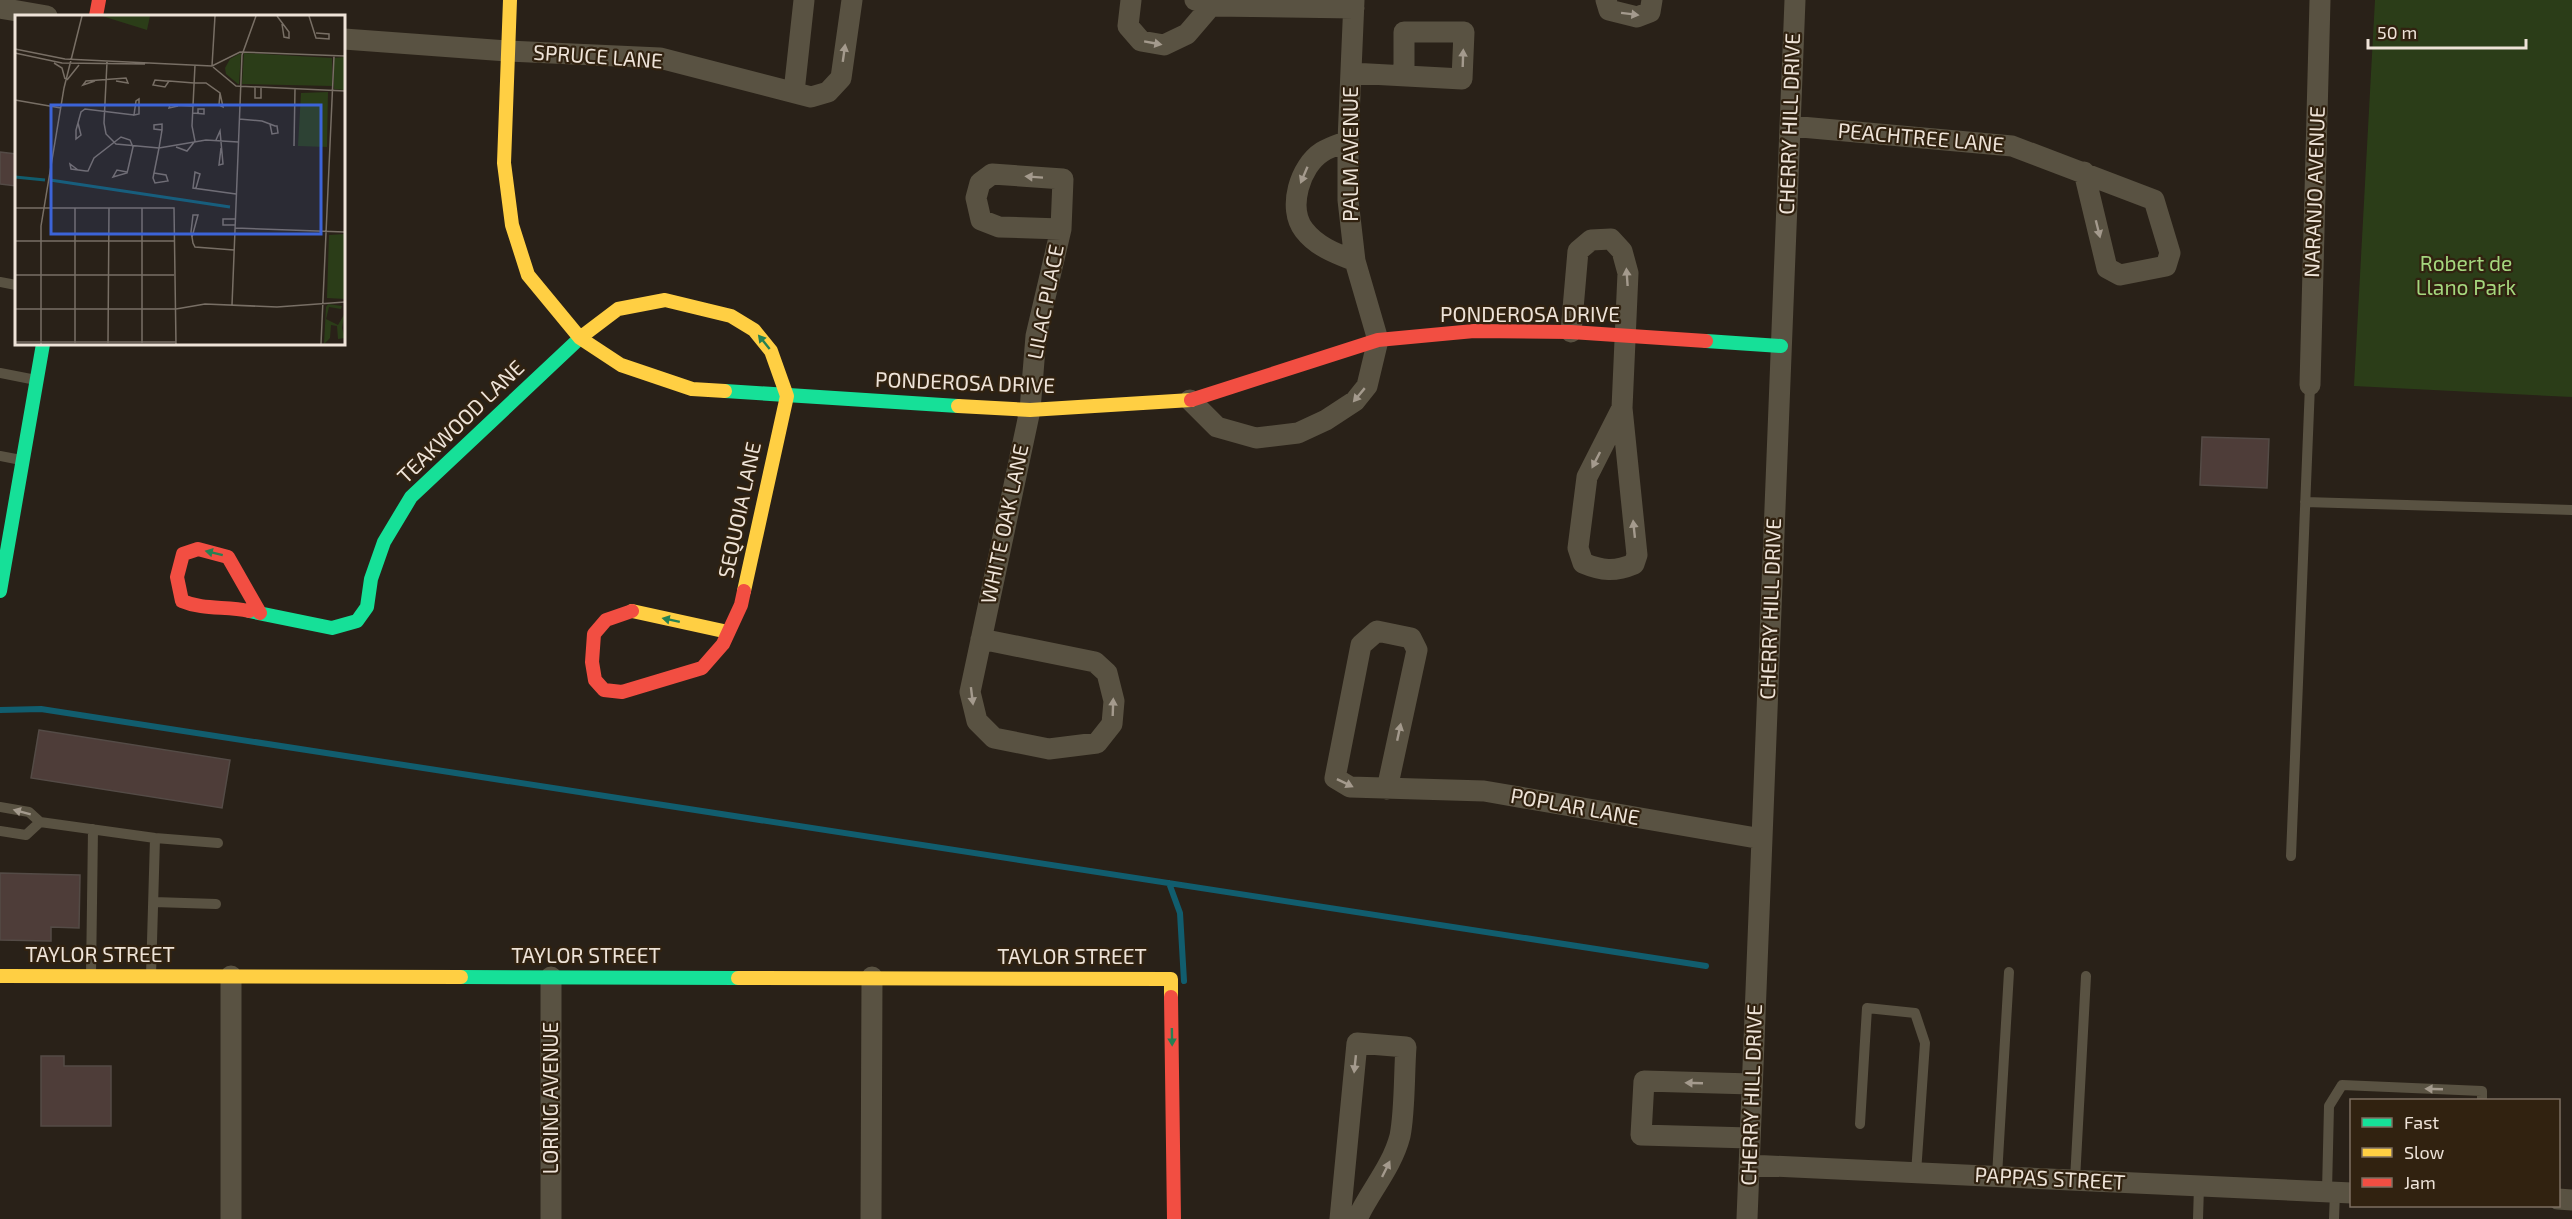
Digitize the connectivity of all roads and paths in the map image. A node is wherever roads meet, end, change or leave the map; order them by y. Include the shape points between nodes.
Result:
1 (99, 0) edge
2 (510, 0) edge
3 (804, 0) edge
4 (852, 0) edge
5 (1131, 0) edge
6 (1606, 0) edge
7 (1652, 0) edge
8 (1795, 0) edge
9 (2320, 0) edge
10 (1203, 3) edge
11 (1354, 4) edge
12 (0, 8) edge
13 (41, 15) edge
14 (96, 15) edge
15 (345, 39) edge
16 (507, 51) junction
17 (1351, 73) junction
18 (1404, 76) dead end
19 (794, 92) junction
20 (1790, 126) junction
21 (1348, 141) junction
22 (2084, 172) junction
23 (1061, 229) dead end
24 (1355, 261) junction
25 (1571, 332) junction
26 (1627, 336) junction
27 (580, 338) junction
28 (1378, 340) junction
29 (43, 345) edge
30 (1781, 346) junction
31 (0, 373) edge
32 (37, 380) junction
33 (2310, 385) joint
34 (787, 396) junction
35 (1190, 400) junction
36 (1622, 408) junction
37 (1030, 410) junction
38 (0, 456) edge
39 (21, 460) junction
40 (2305, 502) junction
41 (2572, 510) edge
42 (0, 591) edge
43 (260, 613) junction
44 (728, 632) junction
45 (981, 639) junction
46 (1387, 789) junction
47 (0, 807) edge
48 (40, 822) junction
49 (93, 829) junction
50 (0, 831) edge
51 (155, 838) junction
52 (1762, 839) junction
53 (218, 843) dead end
54 (2291, 856) dead end
55 (154, 902) junction
56 (216, 904) dead end
57 (2009, 972) dead end
58 (0, 976) edge
59 (91, 976) junction
60 (151, 976) junction
61 (231, 976) junction
62 (2086, 976) dead end
63 (551, 977) junction
64 (872, 977) junction
65 (1752, 1084) junction
66 (2482, 1099) edge
67 (1860, 1124) dead end
68 (1750, 1138) junction
69 (1749, 1165) junction
70 (1916, 1173) junction
71 (1997, 1176) junction
72 (2075, 1180) junction
73 (2199, 1186) junction
74 (2338, 1192) edge
75 (231, 1219) edge
76 (551, 1219) edge
77 (871, 1219) edge
78 (1174, 1219) edge
79 (1340, 1219) edge
80 (1357, 1219) edge
81 (1747, 1219) edge
82 (2198, 1219) edge
83 (2334, 1219) edge

1 - 14 street
2 - 16 street, PONDEROSA DRIVE
3 - 19 street
19 -> 4 street, SPRUCE LANE via 812,97 828,92 841,78
5 -> 10 street via 1128,26 1141,40 1164,45 1187,34
6 -> 7 street via 1609,10 1636,16 1650,12
8 - 20 street, CHERRY HILL DRIVE
9 - 33 street, NARANJO AVENUE
10 - 11 street
11 - 17 street, PALM AVENUE
12 - 13 street
15 - 16 street, SPRUCE LANE
16 - 19 street, SPRUCE LANE via 660,58
16 - 27 street, PONDEROSA DRIVE via 504,163 512,225 528,275
17 - 18 street
17 - 21 street, PALM AVENUE
20 - 22 street, PEACHTREE LANE via 2012,146
20 - 30 street, CHERRY HILL DRIVE
21 - 24 street, PALM AVENUE via 1348,200
21 -> 24 street via 1321,152 1304,170 1295,203 1303,229 1327,250
22 -> 22 street, PEACHTREE LANE via 2107,268 2121,275 2166,266 2170,253 2154,200
23 - 37 street, LILAC PLACE via 1036,336
24 - 28 street, PALM AVENUE
25 - 26 street, PONDEROSA DRIVE
26 -> 25 street via 1628,273 1622,251 1611,239 1591,240 1578,251
25 - 28 street, PONDEROSA DRIVE via 1474,331
26 - 30 street, PONDEROSA DRIVE
26 - 36 street
27 - 34 street, PONDEROSA DRIVE via 621,365 692,389
34 -> 27 street, TEAKWOOD LANE via 771,351 754,330 731,316 665,300 618,309
27 - 43 street, TEAKWOOD LANE via 411,497 384,542 371,579 367,607 357,621 333,628
28 - 35 street, PONDEROSA DRIVE
28 -> 35 street via 1367,386 1355,401 1298,432 1256,438 1227,430 1217,427
29 - 32 street
30 - 52 street, CHERRY HILL DRIVE
31 - 32 lane
32 - 39 street
33 - 40 lane
34 - 37 street, PONDEROSA DRIVE
34 - 44 street, SEQUOIA LANE via 741,605
35 - 37 street, PONDEROSA DRIVE
36 -> 36 street via 1587,477 1578,548 1583,563 1599,570 1618,571 1634,564 1636,555
37 - 45 street, WHITE OAK LANE
38 - 39 lane
39 - 42 street
40 - 41 lane
40 - 54 lane
43 -> 43 street, TEAKWOOD LANE via 228,557 198,549 183,554 176,569 182,601 197,607 230,607
44 -> 44 street, SEQUOIA LANE via 631,611 606,620 594,634 595,680 604,690 622,692 702,668
45 -> 45 street, WHITE OAK LANE via 970,692 977,720 994,738 1049,749 1097,743 1112,724 1114,701 1107,673 1095,662
46 -> 46 street, POPLAR LANE via 1417,650 1411,638 1377,631 1361,645 1335,778 1350,787
46 - 52 street, POPLAR LANE via 1484,791
48 -> 47 lane via 29,812
48 - 49 lane
48 - 50 lane via 27,835
49 - 51 lane
49 - 59 lane
51 - 53 lane
51 - 55 lane
52 - 65 street, CHERRY HILL DRIVE
55 - 56 lane
55 - 60 lane
57 - 71 lane
58 - 59 street, TAYLOR STREET
59 - 60 street, TAYLOR STREET
60 - 61 street, TAYLOR STREET
61 - 63 street, TAYLOR STREET
61 - 75 street
62 - 72 lane
63 - 64 street, TAYLOR STREET
63 - 76 street, LORING AVENUE
64 - 77 street
64 -> 78 street, TAYLOR STREET via 1171,979
65 - 68 street, CHERRY HILL DRIVE
65 -> 68 street via 1644,1081 1641,1135
66 -> 74 lane via 2482,1091 2342,1085 2328,1106
67 - 70 lane via 1867,1008 1915,1013 1924,1043
68 - 69 street, CHERRY HILL DRIVE
69 - 70 street, PAPPAS STREET
69 - 81 street, CHERRY HILL DRIVE
70 - 71 street, PAPPAS STREET
71 - 72 street, PAPPAS STREET
72 - 73 street, PAPPAS STREET
73 - 74 street, PAPPAS STREET
73 - 82 lane
74 - 83 lane
80 -> 79 street via 1385,1172 1400,1136 1406,1047 1357,1043

